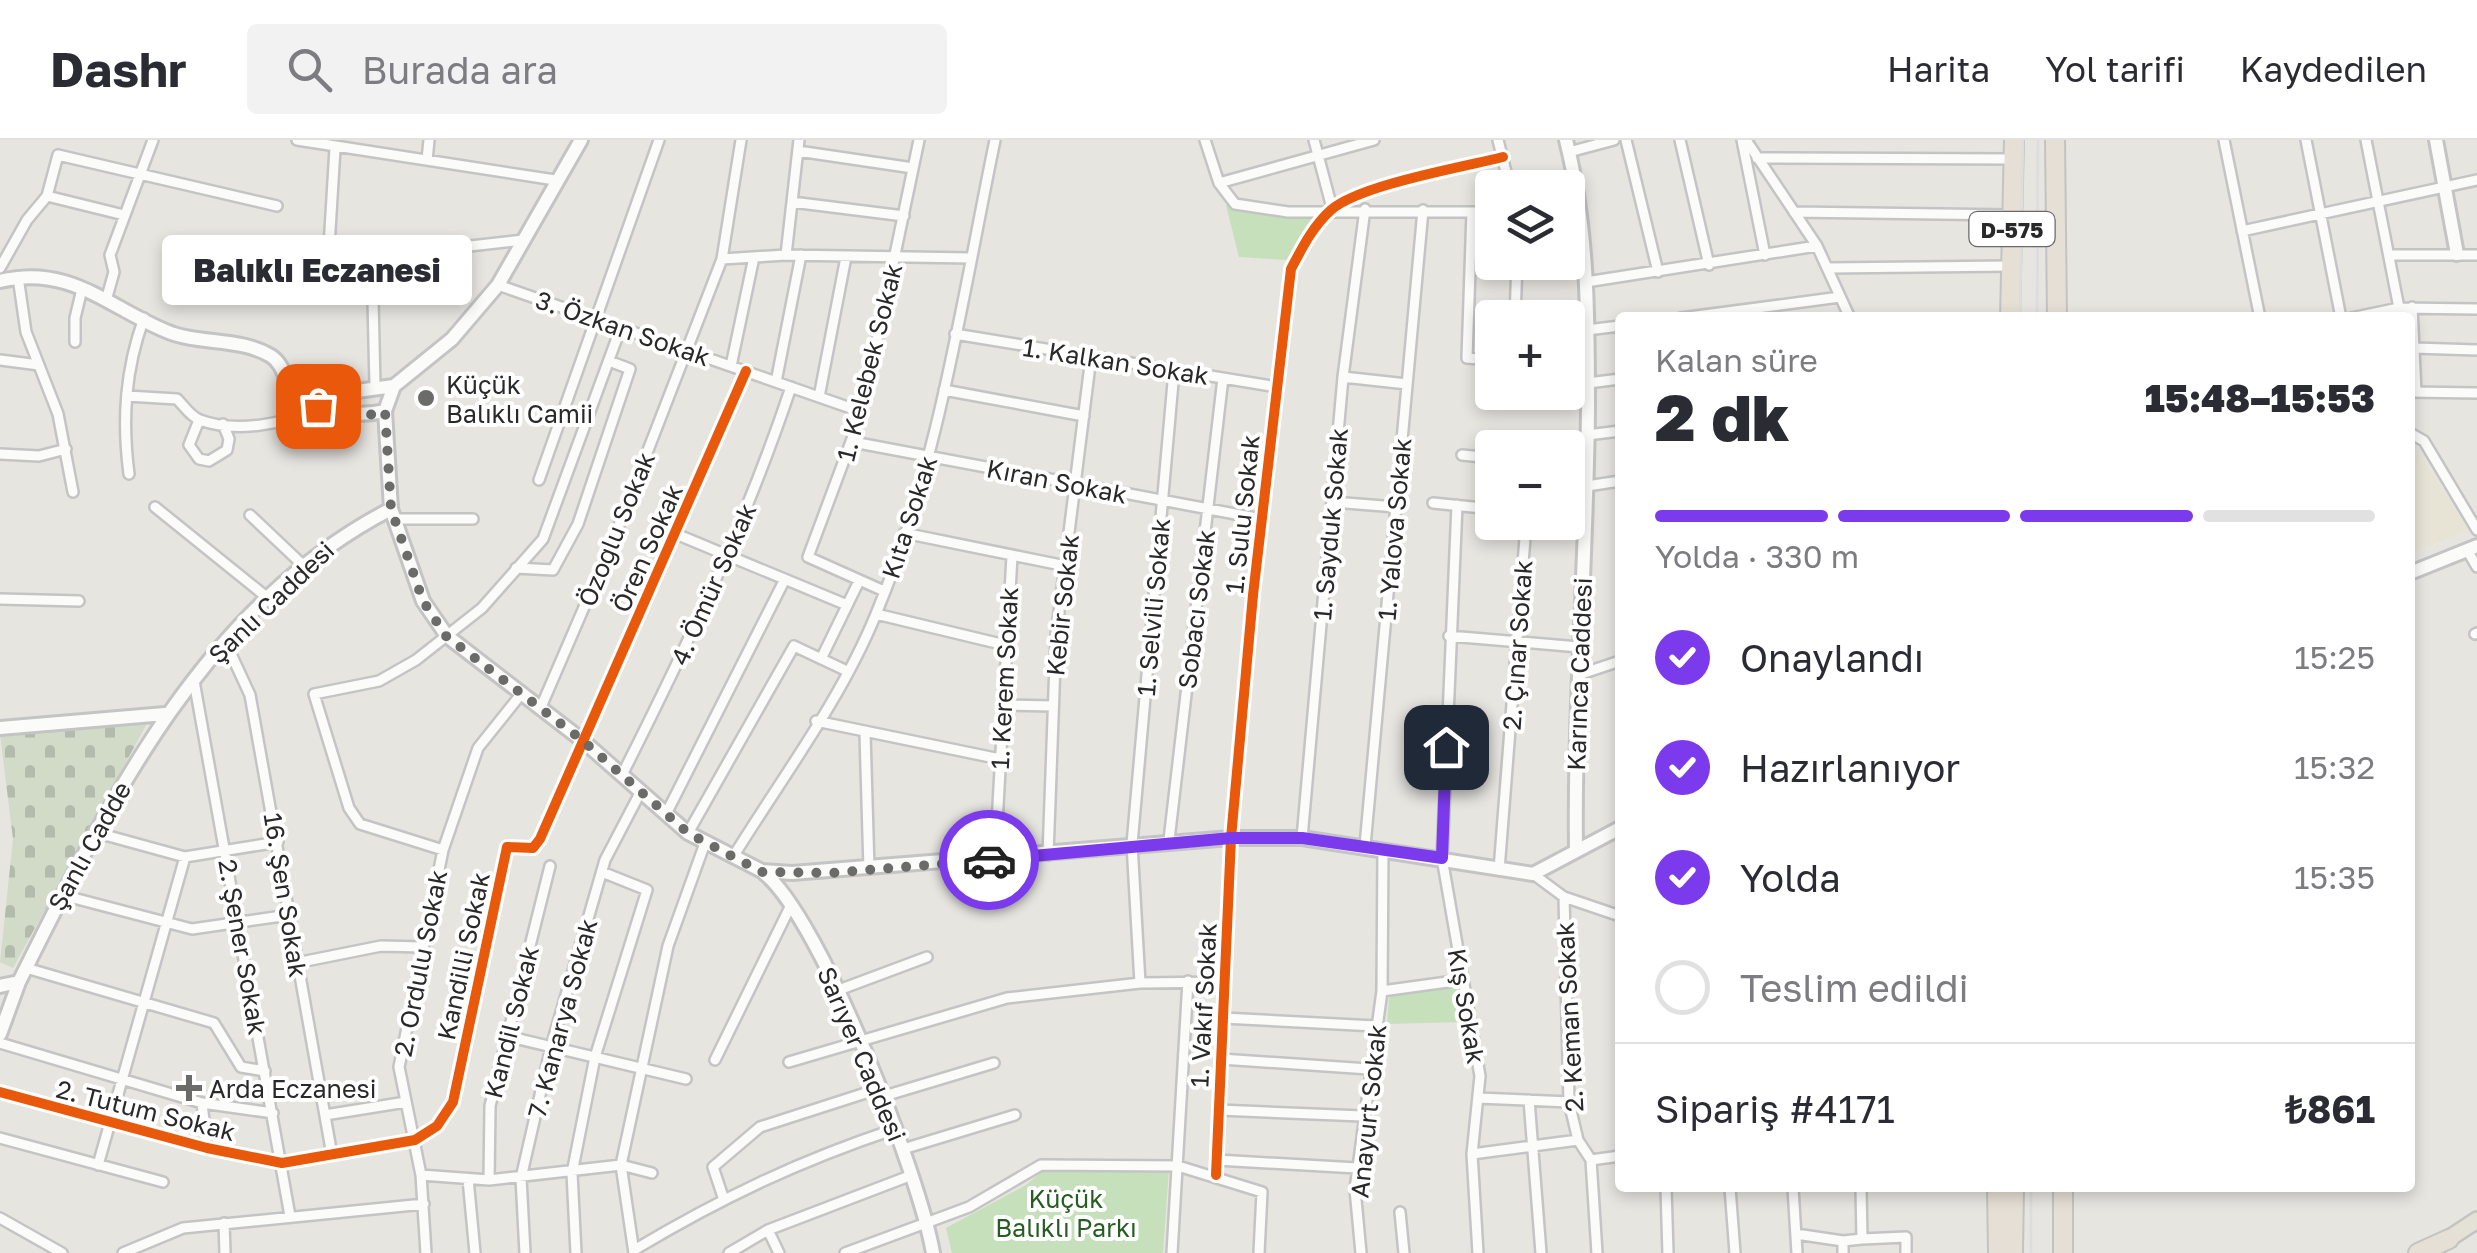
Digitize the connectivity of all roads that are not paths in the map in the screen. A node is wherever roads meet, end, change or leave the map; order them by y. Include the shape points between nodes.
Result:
1 (152, 140) edge
2 (298, 140) edge
3 (429, 140) edge
4 (581, 140) edge
5 (659, 140) edge
6 (741, 140) edge
7 (919, 140) edge
8 (995, 140) edge
9 (1205, 140) edge
10 (1314, 140) edge
11 (1374, 140) edge
12 (1498, 140) edge
13 (1614, 140) edge
14 (1626, 140) edge
15 (1680, 140) edge
16 (1744, 140) edge
17 (2055, 140) edge
18 (2224, 140) edge
19 (2306, 140) edge
20 (2366, 140) edge
21 (2436, 140) edge
22 (312, 142) edge
23 (798, 146) edge
24 (1568, 146) edge
25 (335, 148) junction
26 (2014, 150) edge
27 (1318, 156) junction
28 (1503, 157) junction
29 (1758, 158) junction
30 (427, 160) junction
31 (913, 168) junction
32 (1506, 170) edge
33 (144, 172) junction
34 (555, 180) junction
35 (2477, 180) edge
36 (1219, 183) junction
37 (2445, 187) junction
38 (47, 196) junction
39 (2380, 201) junction
40 (792, 202) junction
41 (277, 206) dead end
42 (1332, 208) junction
43 (1365, 210) junction
44 (1422, 210) junction
45 (1472, 212) joint
46 (1794, 212) junction
47 (2321, 212) junction
48 (124, 215) junction
49 (2012, 215) junction
50 (904, 216) junction
51 (2242, 231) junction
52 (522, 240) junction
53 (1817, 246) junction
54 (2457, 254) junction
55 (786, 255) junction
56 (802, 255) junction
57 (1765, 255) junction
58 (2477, 255) edge
59 (2390, 256) junction
60 (372, 257) junction
61 (754, 257) junction
62 (846, 257) junction
63 (896, 258) junction
64 (971, 258) junction
65 (722, 259) junction
66 (1709, 264) junction
67 (2010, 266) junction
68 (0, 268) edge
69 (1828, 268) junction
70 (1658, 272) junction
71 (18, 276) junction
72 (0, 281) edge
73 (1586, 282) junction
74 (498, 284) junction
75 (82, 288) junction
76 (107, 297) junction
77 (1840, 297) junction
78 (2399, 308) junction
79 (2412, 308) junction
80 (2477, 309) edge
81 (1726, 312) edge
82 (1847, 312) edge
83 (2010, 312) edge
84 (2057, 312) edge
85 (2259, 312) edge
86 (2341, 312) edge
87 (2387, 312) edge
88 (2412, 312) edge
89 (144, 318) junction
90 (596, 318) junction
91 (621, 327) junction
92 (1615, 327) edge
93 (1587, 330) junction
94 (955, 334) junction
95 (75, 342) dead end
96 (2415, 348) edge
97 (687, 350) junction
98 (2477, 350) edge
99 (1091, 357) junction
100 (1475, 359) edge
101 (0, 360) edge
102 (609, 361) junction
103 (39, 366) junction
104 (731, 366) junction
105 (1585, 366) edge
106 (1588, 366) junction
107 (746, 371) junction
108 (1174, 371) junction
109 (1223, 378) junction
110 (1343, 378) junction
111 (1615, 380) edge
112 (776, 382) junction
113 (1588, 383) junction
114 (1407, 384) junction
115 (375, 386) junction
116 (394, 386) junction
117 (791, 387) junction
118 (1277, 387) junction
119 (944, 390) junction
120 (2415, 392) edge
121 (2477, 393) edge
122 (127, 396) junction
123 (819, 397) junction
124 (318, 406) junction
125 (385, 411) junction
126 (862, 412) junction
127 (1084, 416) junction
128 (199, 420) junction
129 (223, 424) junction
130 (1615, 432) edge
131 (1588, 435) junction
132 (2415, 436) edge
133 (853, 442) junction
134 (66, 450) junction
135 (0, 454) edge
136 (1462, 455) dead end
137 (1475, 456) edge
138 (930, 457) junction
139 (1587, 467) joint
140 (129, 474) dead end
141 (539, 480) dead end
142 (1615, 483) edge
143 (1075, 484) junction
144 (1586, 486) junction
145 (72, 492) dead end
146 (1162, 500) junction
147 (1333, 502) junction
148 (1432, 503) dead end
149 (1456, 506) junction
150 (1396, 507) junction
151 (155, 508) dead end
152 (1475, 508) edge
153 (1208, 509) junction
154 (393, 514) junction
155 (250, 515) dead end
156 (1585, 518) edge
157 (473, 519) dead end
158 (1262, 519) junction
159 (2477, 530) edge
160 (904, 532) junction
161 (676, 534) junction
162 (1525, 540) edge
163 (1584, 540) edge
164 (2472, 548) edge
165 (1012, 556) junction
166 (726, 557) junction
167 (1066, 566) junction
168 (305, 567) junction
169 (2477, 567) edge
170 (516, 568) junction
171 (2415, 571) edge
172 (784, 581) junction
173 (859, 582) junction
174 (884, 591) junction
175 (0, 599) edge
176 (270, 599) junction
177 (79, 601) dead end
178 (847, 605) junction
179 (876, 614) junction
180 (446, 636) junction
181 (1450, 636) junction
182 (225, 641) junction
183 (1519, 642) junction
184 (1005, 646) junction
185 (1579, 647) junction
186 (821, 659) junction
187 (1615, 663) edge
188 (847, 671) junction
189 (1578, 675) junction
190 (194, 679) junction
191 (522, 693) junction
192 (1002, 706) junction
193 (1053, 706) junction
194 (541, 707) junction
195 (165, 714) junction
196 (816, 721) junction
197 (0, 728) edge
198 (865, 733) junction
199 (582, 740) junction
200 (1000, 758) junction
201 (622, 775) junction
202 (640, 793) junction
203 (665, 816) junction
204 (1615, 830) edge
205 (94, 832) junction
206 (688, 833) junction
207 (1231, 838) junction
208 (1302, 838) junction
209 (1169, 840) junction
210 (278, 842) junction
211 (704, 843) junction
212 (1132, 844) junction
213 (1364, 846) junction
214 (1383, 849) junction
215 (226, 850) junction
216 (443, 850) junction
217 (1576, 850) junction
218 (1048, 855) junction
219 (185, 857) junction
220 (1442, 858) junction
221 (732, 859) junction
222 (995, 859) junction
223 (550, 866) dead end
224 (869, 870) junction
225 (1499, 870) junction
226 (602, 872) junction
227 (762, 872) junction
228 (1533, 874) junction
229 (62, 895) junction
230 (1564, 897) junction
231 (792, 902) junction
232 (1615, 914) edge
233 (289, 915) junction
234 (167, 923) junction
235 (238, 924) junction
236 (423, 947) junction
237 (926, 957) dead end
238 (296, 964) junction
239 (26, 968) junction
240 (1188, 980) junction
241 (1462, 980) junction
242 (19, 982) junction
243 (1224, 982) junction
244 (1140, 984) junction
245 (0, 986) edge
246 (836, 991) junction
247 (1382, 991) junction
248 (143, 1005) junction
249 (1223, 1018) junction
250 (1376, 1026) junction
251 (0, 1034) edge
252 (506, 1036) junction
253 (857, 1042) junction
254 (0, 1043) edge
255 (552, 1047) junction
256 (594, 1057) junction
257 (715, 1060) dead end
258 (1221, 1060) junction
259 (789, 1062) dead end
260 (994, 1063) dead end
261 (639, 1068) junction
262 (1369, 1069) junction
263 (265, 1071) junction
264 (686, 1080) dead end
265 (122, 1081) junction
266 (0, 1092) edge
267 (879, 1093) junction
268 (1478, 1098) junction
269 (1529, 1100) junction
270 (406, 1102) junction
271 (1569, 1102) junction
272 (202, 1103) junction
273 (1219, 1110) junction
274 (273, 1113) junction
275 (325, 1115) junction
276 (1015, 1115) dead end
277 (1362, 1116) junction
278 (110, 1123) junction
279 (896, 1129) junction
280 (0, 1138) edge
281 (415, 1140) junction
282 (1578, 1140) junction
283 (1534, 1146) junction
284 (207, 1148) junction
285 (903, 1150) junction
286 (332, 1154) junction
287 (1472, 1154) junction
288 (1615, 1157) edge
289 (1217, 1160) junction
290 (1590, 1160) junction
291 (282, 1162) junction
292 (98, 1165) junction
293 (621, 1165) junction
294 (1178, 1166) junction
295 (1357, 1168) junction
296 (572, 1172) junction
297 (652, 1173) dead end
298 (421, 1174) junction
299 (912, 1175) junction
300 (1216, 1175) junction
301 (468, 1178) junction
302 (520, 1178) junction
303 (490, 1180) junction
304 (162, 1182) dead end
305 (1666, 1192) edge
306 (1730, 1192) edge
307 (1793, 1192) edge
308 (1861, 1192) edge
309 (1997, 1192) edge
310 (2014, 1192) edge
311 (2051, 1192) edge
312 (2063, 1192) edge
313 (723, 1197) junction
314 (424, 1204) junction
315 (1400, 1212) dead end
316 (290, 1216) junction
317 (0, 1218) edge
318 (2477, 1220) edge
319 (928, 1221) junction
320 (224, 1223) junction
321 (768, 1230) junction
322 (1796, 1234) junction
323 (1862, 1239) junction
324 (2449, 1239) joint
325 (1843, 1241) junction
326 (634, 1252) edge
327 (62, 1253) edge
328 (124, 1253) edge
329 (225, 1253) edge
330 (426, 1253) edge
331 (475, 1253) edge
332 (525, 1253) edge
333 (576, 1253) edge
334 (728, 1253) edge
335 (779, 1253) edge
336 (845, 1253) edge
337 (933, 1253) edge
338 (1172, 1253) edge
339 (1259, 1253) edge
340 (1360, 1253) edge
341 (1404, 1253) edge
342 (1478, 1253) edge
343 (1541, 1253) edge
344 (1598, 1253) edge
345 (1668, 1253) edge
346 (1735, 1253) edge
347 (1797, 1253) edge
348 (1843, 1253) edge
349 (1906, 1253) edge
350 (1998, 1253) edge
351 (2013, 1253) edge
352 (2051, 1253) edge
353 (2063, 1253) edge
354 (2421, 1253) edge

1 - 33 street
2 - 22 street
3 - 30 street
4 - 34 main road
5 - 90 street
6 - 65 street, Özoğlu Sokak
7 - 31 street, 1. Kelebek Sokak
8 - 64 street, Kıta Sokak
9 - 36 street
10 - 27 street
11 - 27 street
12 - 28 street
13 - 24 street
14 - 70 street
15 - 66 street
16 - 29 street
16 - 57 street
17 - 84 highway
18 - 51 street
19 - 47 street
20 - 39 street
21 - 37 main road
22 - 25 street
23 - 31 street
23 - 40 street
24 - 73 main road, Karınca Caddesi
25 - 30 street
25 - 60 street via 329,248
26 - 29 street
26 - 49 highway, D-575
27 - 36 street
27 - 42 street
28 - 32 street
28 - 42 street
29 - 46 street
30 - 34 street
31 - 50 street, 1. Kelebek Sokak
33 - 38 street via 58,155
33 - 41 street
33 - 48 street
34 - 52 main road
35 - 37 street
36 - 42 street via 1235,204 1256,209
37 - 39 street
37 - 54 main road
38 - 48 street
38 - 68 street
39 - 47 street
39 - 59 street
40 - 50 street
40 - 55 street
42 - 43 street
42 - 118 street, 1. Sulu Sokak via 1291,269
43 - 44 street
43 - 110 street, 1. Sayduk Sokak
44 - 45 street
44 - 114 street, 1. Yalova Sokak
45 - 100 street via 1466,358
46 - 49 street
46 - 53 street
47 - 51 street
47 - 86 street
48 - 76 street via 110,255 114,272
49 - 67 highway, D-575
50 - 63 street, 1. Kelebek Sokak
51 - 85 street
52 - 60 street
52 - 74 main road
53 - 57 street
53 - 69 street
54 - 58 street
54 - 59 street
55 - 56 street
55 - 61 street
56 - 62 street
56 - 112 street
57 - 66 street
59 - 78 street
60 - 115 street
61 - 65 street
61 - 104 street
62 - 63 street
62 - 123 street
63 - 64 street
63 - 126 street, 1. Kelebek Sokak
64 - 94 street, Kıta Sokak
65 - 97 street, Özoğlu Sokak
66 - 70 street
67 - 69 street
67 - 83 highway, D-575
69 - 77 street
70 - 73 street
71 - 72 main road
71 - 75 main road
71 - 103 street
73 - 93 main road, Karınca Caddesi
74 - 90 street, 3. Özkan Sokak
74 - 116 main road via 452,340
75 - 76 main road
75 - 95 street
76 - 89 main road
77 - 81 street
77 - 82 street
78 - 79 street
78 - 87 street
79 - 80 street
79 - 88 street
89 - 122 street via 130,355
89 - 124 main road via 168,332 273,357 295,394
90 - 91 street, 3. Özkan Sokak
90 - 141 street
91 - 97 street, 3. Özkan Sokak
91 - 102 street
92 - 93 street
93 - 106 main road, Karınca Caddesi
94 - 99 street, 1. Kalkan Sokak
94 - 119 street, Kıta Sokak
96 - 98 street
97 - 104 street, 3. Özkan Sokak
97 - 194 street, Özoğlu Sokak
99 - 108 street, 1. Kalkan Sokak
99 - 127 street, Kebir Sokak
101 - 103 street
102 - 170 street via 542,538
102 - 170 street via 630,369 578,524 553,570
103 - 134 street
104 - 107 street, 3. Özkan Sokak
105 - 106 street
106 - 113 main road, Karınca Caddesi
107 - 112 street, 3. Özkan Sokak
107 - 161 street, Ören Sokak
108 - 109 street, 1. Kalkan Sokak
108 - 146 street, 1. Selvili Sokak
109 - 118 street, 1. Kalkan Sokak
109 - 153 street, Sobacı Sokak
110 - 114 street
110 - 147 street, 1. Sayduk Sokak
111 - 113 street
112 - 117 street, 3. Özkan Sokak
113 - 131 main road, Karınca Caddesi
114 - 150 street, 1. Yalova Sokak
115 - 116 main road
115 - 124 main road
116 - 125 main road
117 - 123 street, 3. Özkan Sokak
117 - 166 street, 4. Ömür Sokak
118 - 158 street, 1. Sulu Sokak
119 - 127 street
119 - 138 street, Kıta Sokak
120 - 121 street
122 - 128 street via 177,399
122 - 140 street
123 - 126 street, 3. Özkan Sokak
124 - 125 main road via 369,415
124 - 129 street via 295,420
125 - 154 main road
126 - 133 street, 1. Kelebek Sokak
127 - 143 street, Kebir Sokak
128 - 129 street
128 - 129 street via 189,445 209,462 227,450
130 - 131 street
131 - 139 main road, Karınca Caddesi
132 - 159 street via 2424,440
133 - 138 street, Kıran Sokak
133 - 173 street, 1. Kelebek Sokak via 808,556
134 - 135 street
134 - 145 street
136 - 137 street
138 - 143 street, Kıran Sokak
138 - 160 street, Kıta Sokak
139 - 144 main road, Karınca Caddesi
142 - 144 street
143 - 146 street, Kıran Sokak
143 - 167 street, Kebir Sokak
144 - 156 main road, Karınca Caddesi
146 - 153 street, Kıran Sokak
146 - 212 street, 1. Selvili Sokak
147 - 150 street
147 - 208 street, 1. Sayduk Sokak
148 - 149 street
149 - 152 street
149 - 181 street, Kış Sokak
150 - 213 street, 1. Yalova Sokak
151 - 176 street
153 - 158 street, Kıran Sokak
153 - 209 street, Sobacı Sokak
154 - 157 street
154 - 168 main road, Şanlı Caddesi via 341,535
154 - 180 main road via 423,601
155 - 168 street
158 - 207 street, 1. Sulu Sokak
160 - 165 street
160 - 174 street, Kıta Sokak
161 - 166 street
161 - 199 street, Ören Sokak
162 - 183 street, 2. Çınar Sokak
163 - 185 main road, Karınca Caddesi
164 - 169 street
164 - 171 main road
165 - 167 street
165 - 184 street, 1. Kerem Sokak
166 - 172 street
166 - 201 street, 4. Ömür Sokak
167 - 193 street, Kebir Sokak
168 - 176 main road, Şanlı Caddesi
170 - 180 street via 482,608
172 - 178 street
172 - 203 street
173 - 174 street, 1. Kelebek Sokak
173 - 178 street
174 - 179 street, Kıta Sokak
175 - 177 street
176 - 182 main road, Şanlı Caddesi
178 - 186 street
179 - 184 street
179 - 188 street, Kıta Sokak
180 - 191 main road
180 - 216 street via 380,682 314,694 349,808 360,824
181 - 183 street
181 - 220 street, Kış Sokak
182 - 190 main road, Şanlı Caddesi
182 - 210 street, 16. Şen Sokak via 250,695
183 - 185 street
183 - 225 street, 2. Çınar Sokak
184 - 192 street, 1. Kerem Sokak
185 - 189 main road, Karınca Caddesi
186 - 188 street
186 - 206 street via 794,646
187 - 189 street
188 - 196 street, Kıta Sokak
189 - 217 main road, Karınca Caddesi
190 - 195 main road, Şanlı Caddesi
190 - 215 street, 2. Şener Sokak
191 - 194 main road
191 - 216 street, 2. Ordulu Sokak via 478,748
192 - 193 street
192 - 200 street, 1. Kerem Sokak
193 - 218 street, Kebir Sokak
194 - 199 main road
195 - 197 main road
195 - 205 main road, Şanlı Cadde
196 - 198 street
196 - 221 street, Kıta Sokak
198 - 200 street
198 - 224 street
199 - 201 main road
199 - 281 street, Kandilli Sokak via 540,839 532,848 507,847 454,1102 437,1126
200 - 222 street, 1. Kerem Sokak
201 - 202 main road
202 - 203 main road
202 - 226 street, 7. Kanarya Sokak
203 - 206 main road
204 - 217 main road
205 - 219 street
205 - 229 main road, Şanlı Cadde
206 - 211 main road
207 - 208 main road
207 - 209 main road
207 - 243 street, 1. Vakıf Sokak
208 - 213 main road
209 - 212 main road
210 - 215 street
210 - 233 street, 16. Şen Sokak
211 - 221 main road
211 - 261 street via 668,946
212 - 218 main road
212 - 244 street, 1. Selvili Sokak
213 - 214 main road
214 - 220 main road
214 - 247 street
215 - 219 street
215 - 235 street, 2. Şener Sokak
216 - 236 street, 2. Ordulu Sokak
217 - 228 main road
218 - 222 main road
219 - 234 street
220 - 225 main road
220 - 241 street, Kış Sokak
221 - 227 main road
222 - 224 main road
223 - 252 street, Kandil Sokak
224 - 227 main road
225 - 228 main road
226 - 255 street, 7. Kanarya Sokak
226 - 256 street via 647,890
227 - 231 main road, Sarıyer Caddesi
228 - 230 street
229 - 234 street
229 - 239 main road, Şanlı Cadde
230 - 232 street
230 - 271 street, 2. Keman Sokak
231 - 246 main road, Sarıyer Caddesi
231 - 257 street
233 - 235 street
233 - 238 street, 16. Şen Sokak
234 - 235 street via 192,929
234 - 248 street
235 - 263 street, 2. Şener Sokak
236 - 238 street via 382,946
236 - 270 street, 2. Ordulu Sokak via 399,1067
237 - 246 street
238 - 275 street, 16. Şen Sokak
239 - 242 main road, Şanlı Cadde
239 - 248 street
240 - 243 street
240 - 244 street
240 - 294 street
241 - 247 street, Anayurt Sokak
241 - 268 street, Kış Sokak
242 - 245 main road
242 - 251 main road, Şanlı Cadde
243 - 249 street, 1. Vakıf Sokak
244 - 253 street via 1008,998
246 - 253 main road, Sarıyer Caddesi
247 - 250 street, Anayurt Sokak
248 - 263 street via 214,1023 240,1068
248 - 265 street
249 - 250 street
249 - 258 street, 1. Vakıf Sokak
250 - 262 street, Anayurt Sokak
252 - 255 street
252 - 303 street, Kandil Sokak via 490,1106
253 - 259 street
253 - 267 main road, Sarıyer Caddesi
254 - 265 street
255 - 256 street
255 - 302 street, 7. Kanarya Sokak
256 - 261 street
256 - 296 street
258 - 262 street
258 - 273 street, 1. Vakıf Sokak
260 - 267 street
261 - 264 street
261 - 293 street
262 - 277 street, Anayurt Sokak
263 - 274 street, 2. Şener Sokak
265 - 272 street
265 - 278 street
266 - 278 street, 2. Tutum Sokak
267 - 279 main road, Sarıyer Caddesi
267 - 313 street via 760,1127 713,1167
268 - 269 street
268 - 287 street, Kış Sokak
269 - 271 street
269 - 283 street
270 - 275 street
270 - 281 street, 2. Ordulu Sokak
271 - 282 street, 2. Keman Sokak
272 - 274 street
272 - 284 street
273 - 277 street
273 - 289 street, 1. Vakıf Sokak
274 - 291 street, 2. Şener Sokak
275 - 286 street, 16. Şen Sokak
276 - 285 street
277 - 295 street, Anayurt Sokak
278 - 284 street, 2. Tutum Sokak
278 - 292 street
279 - 285 main road, Sarıyer Caddesi
279 - 313 street via 806,1159
280 - 292 street
281 - 286 street, 2. Tutum Sokak
281 - 298 street, 2. Ordulu Sokak
282 - 283 street
282 - 290 street, 2. Keman Sokak
283 - 287 street
283 - 343 street
284 - 291 street, 2. Tutum Sokak
285 - 299 main road, Sarıyer Caddesi
286 - 291 street, 2. Tutum Sokak
287 - 342 street, Kış Sokak
288 - 290 street
289 - 295 street
289 - 300 street, 1. Vakıf Sokak
290 - 344 street, 2. Keman Sokak
291 - 316 street, 2. Şener Sokak
292 - 304 street
293 - 296 street
293 - 297 street
293 - 326 street
294 - 300 street
294 - 319 street via 1041,1164 969,1207
294 - 338 street
295 - 340 street, Anayurt Sokak
296 - 302 street
296 - 333 street
298 - 301 street
298 - 314 street, 2. Ordulu Sokak
299 - 319 main road, Sarıyer Caddesi
299 - 321 street
300 - 339 street via 1262,1192
301 - 303 street
301 - 331 street
302 - 303 street
302 - 332 street, 7. Kanarya Sokak
305 - 345 street
306 - 346 street
307 - 322 street
308 - 323 street
309 - 350 highway
310 - 351 highway
311 - 352 highway
312 - 353 highway
313 - 326 street
314 - 316 street
314 - 330 street, 2. Ordulu Sokak
315 - 341 street, Anayurt Sokak
316 - 320 street
317 - 327 street
318 - 324 main road
319 - 336 street
319 - 337 main road, Sarıyer Caddesi
320 - 328 street via 183,1228
320 - 329 street
321 - 334 street
321 - 335 street
322 - 325 street
322 - 347 street
323 - 325 street
323 - 349 street via 1906,1236
324 - 354 highway
325 - 348 street

